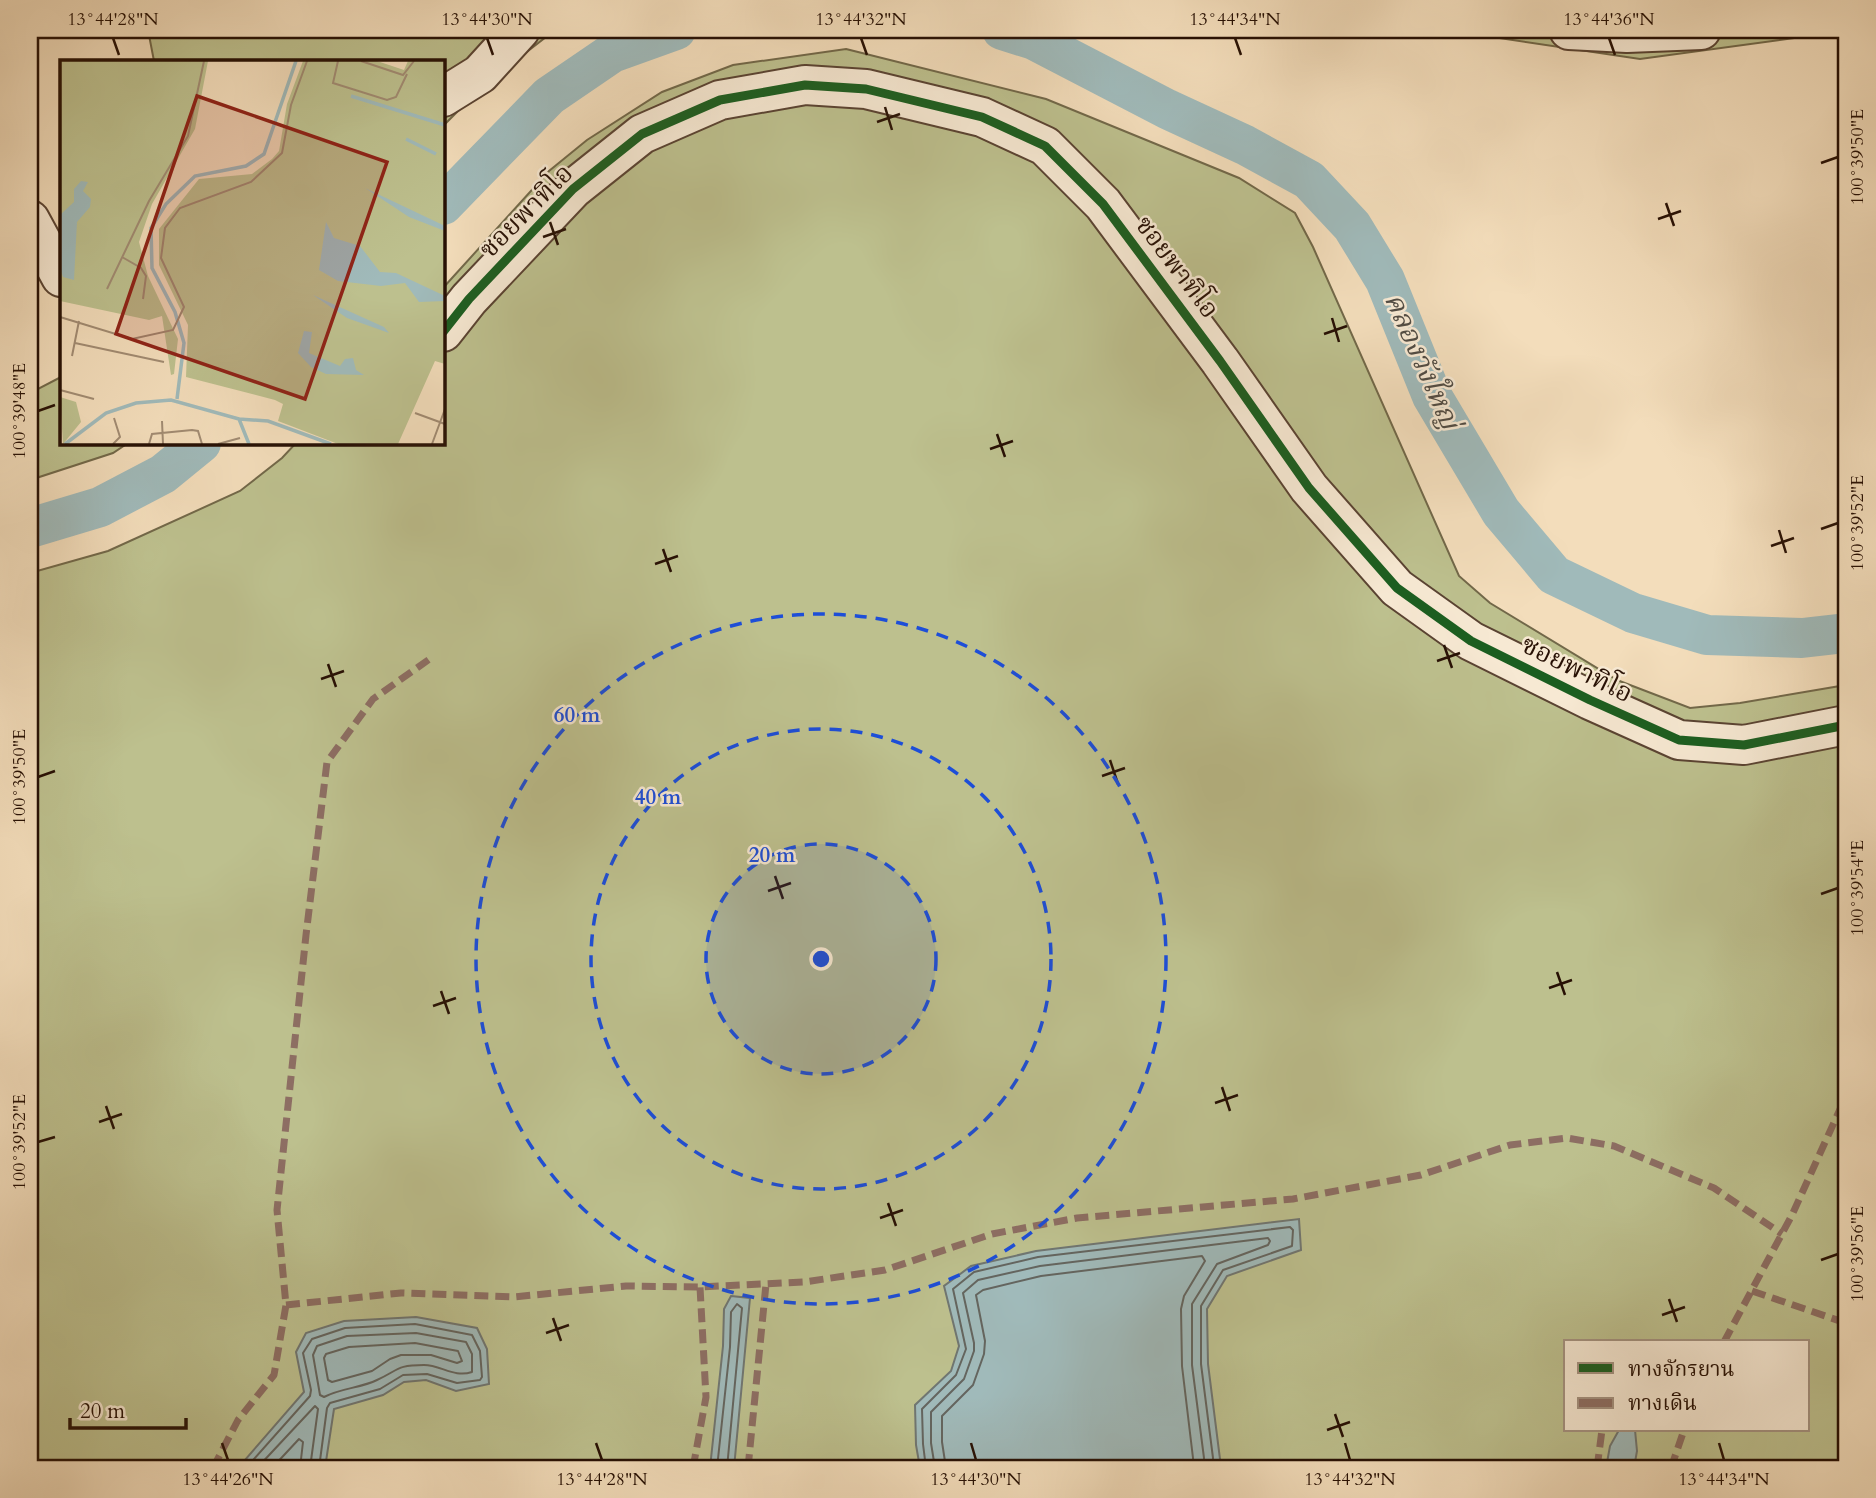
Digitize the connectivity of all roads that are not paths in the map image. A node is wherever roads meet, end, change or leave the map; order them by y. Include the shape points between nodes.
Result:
1 (520, 30) edge
2 (1569, 30) edge
3 (1701, 30) edge
4 (444, 96) edge
5 (30, 220) edge
6 (60, 275) edge
7 (444, 331) edge
8 (1846, 725) edge

1 - 4 street via 480,74
2 - 3 street
5 - 6 street
7 - 8 street, ซอยพาทิโอ via 573,189 642,134 720,100 806,85 866,89 982,117 1045,146 1103,204 1309,488 1397,588 1451,627 1483,647 1679,740 1744,745

